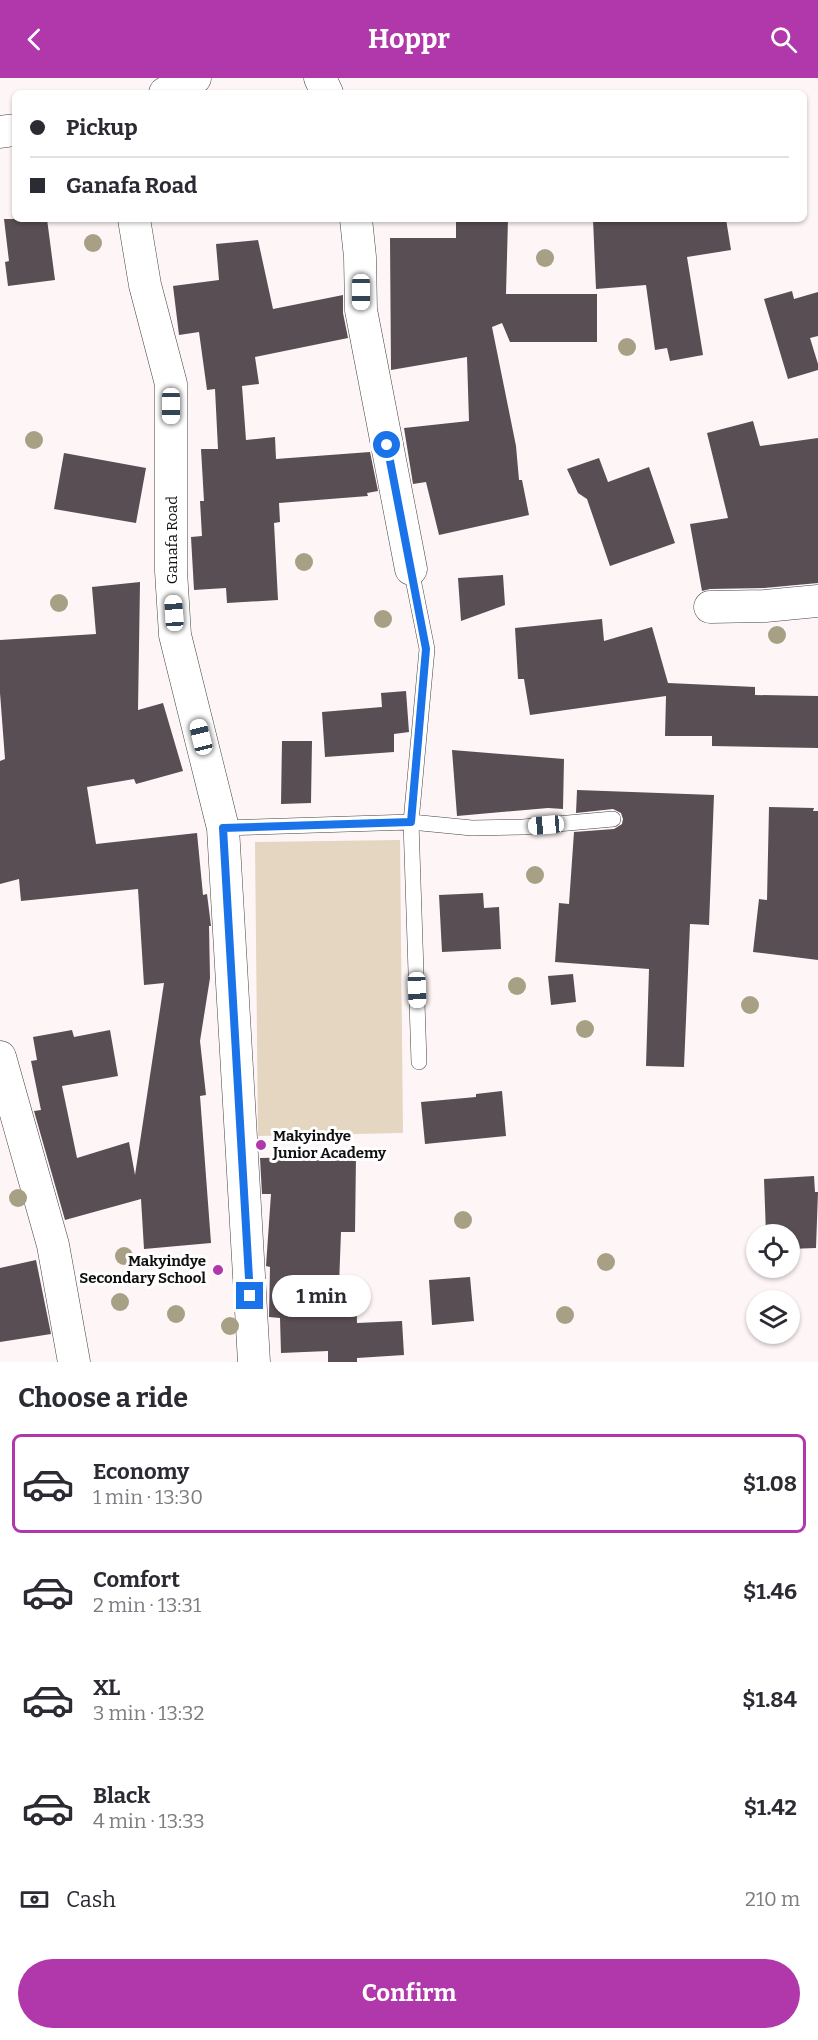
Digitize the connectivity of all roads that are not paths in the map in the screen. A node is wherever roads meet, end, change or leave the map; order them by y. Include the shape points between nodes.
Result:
1 (195, 78) edge
2 (171, 90) edge
3 (134, 222) edge
4 (356, 222) edge
5 (411, 569) joint
6 (818, 601) edge
7 (710, 607) dead end
8 (613, 819) dead end
9 (411, 822) junction
10 (223, 828) junction
11 (0, 1057) edge
12 (419, 1062) dead end
13 (74, 1362) edge
14 (254, 1362) edge

1 - 2 street
3 - 10 street, Ganafa Road via 145,285 171,384 175,635
4 - 5 street via 361,310
5 - 9 lane via 426,649
6 - 7 street
8 - 9 lane via 472,828
9 - 10 lane
9 - 12 lane
10 - 14 street, Ganafa Road
11 - 13 street via 53,1245

